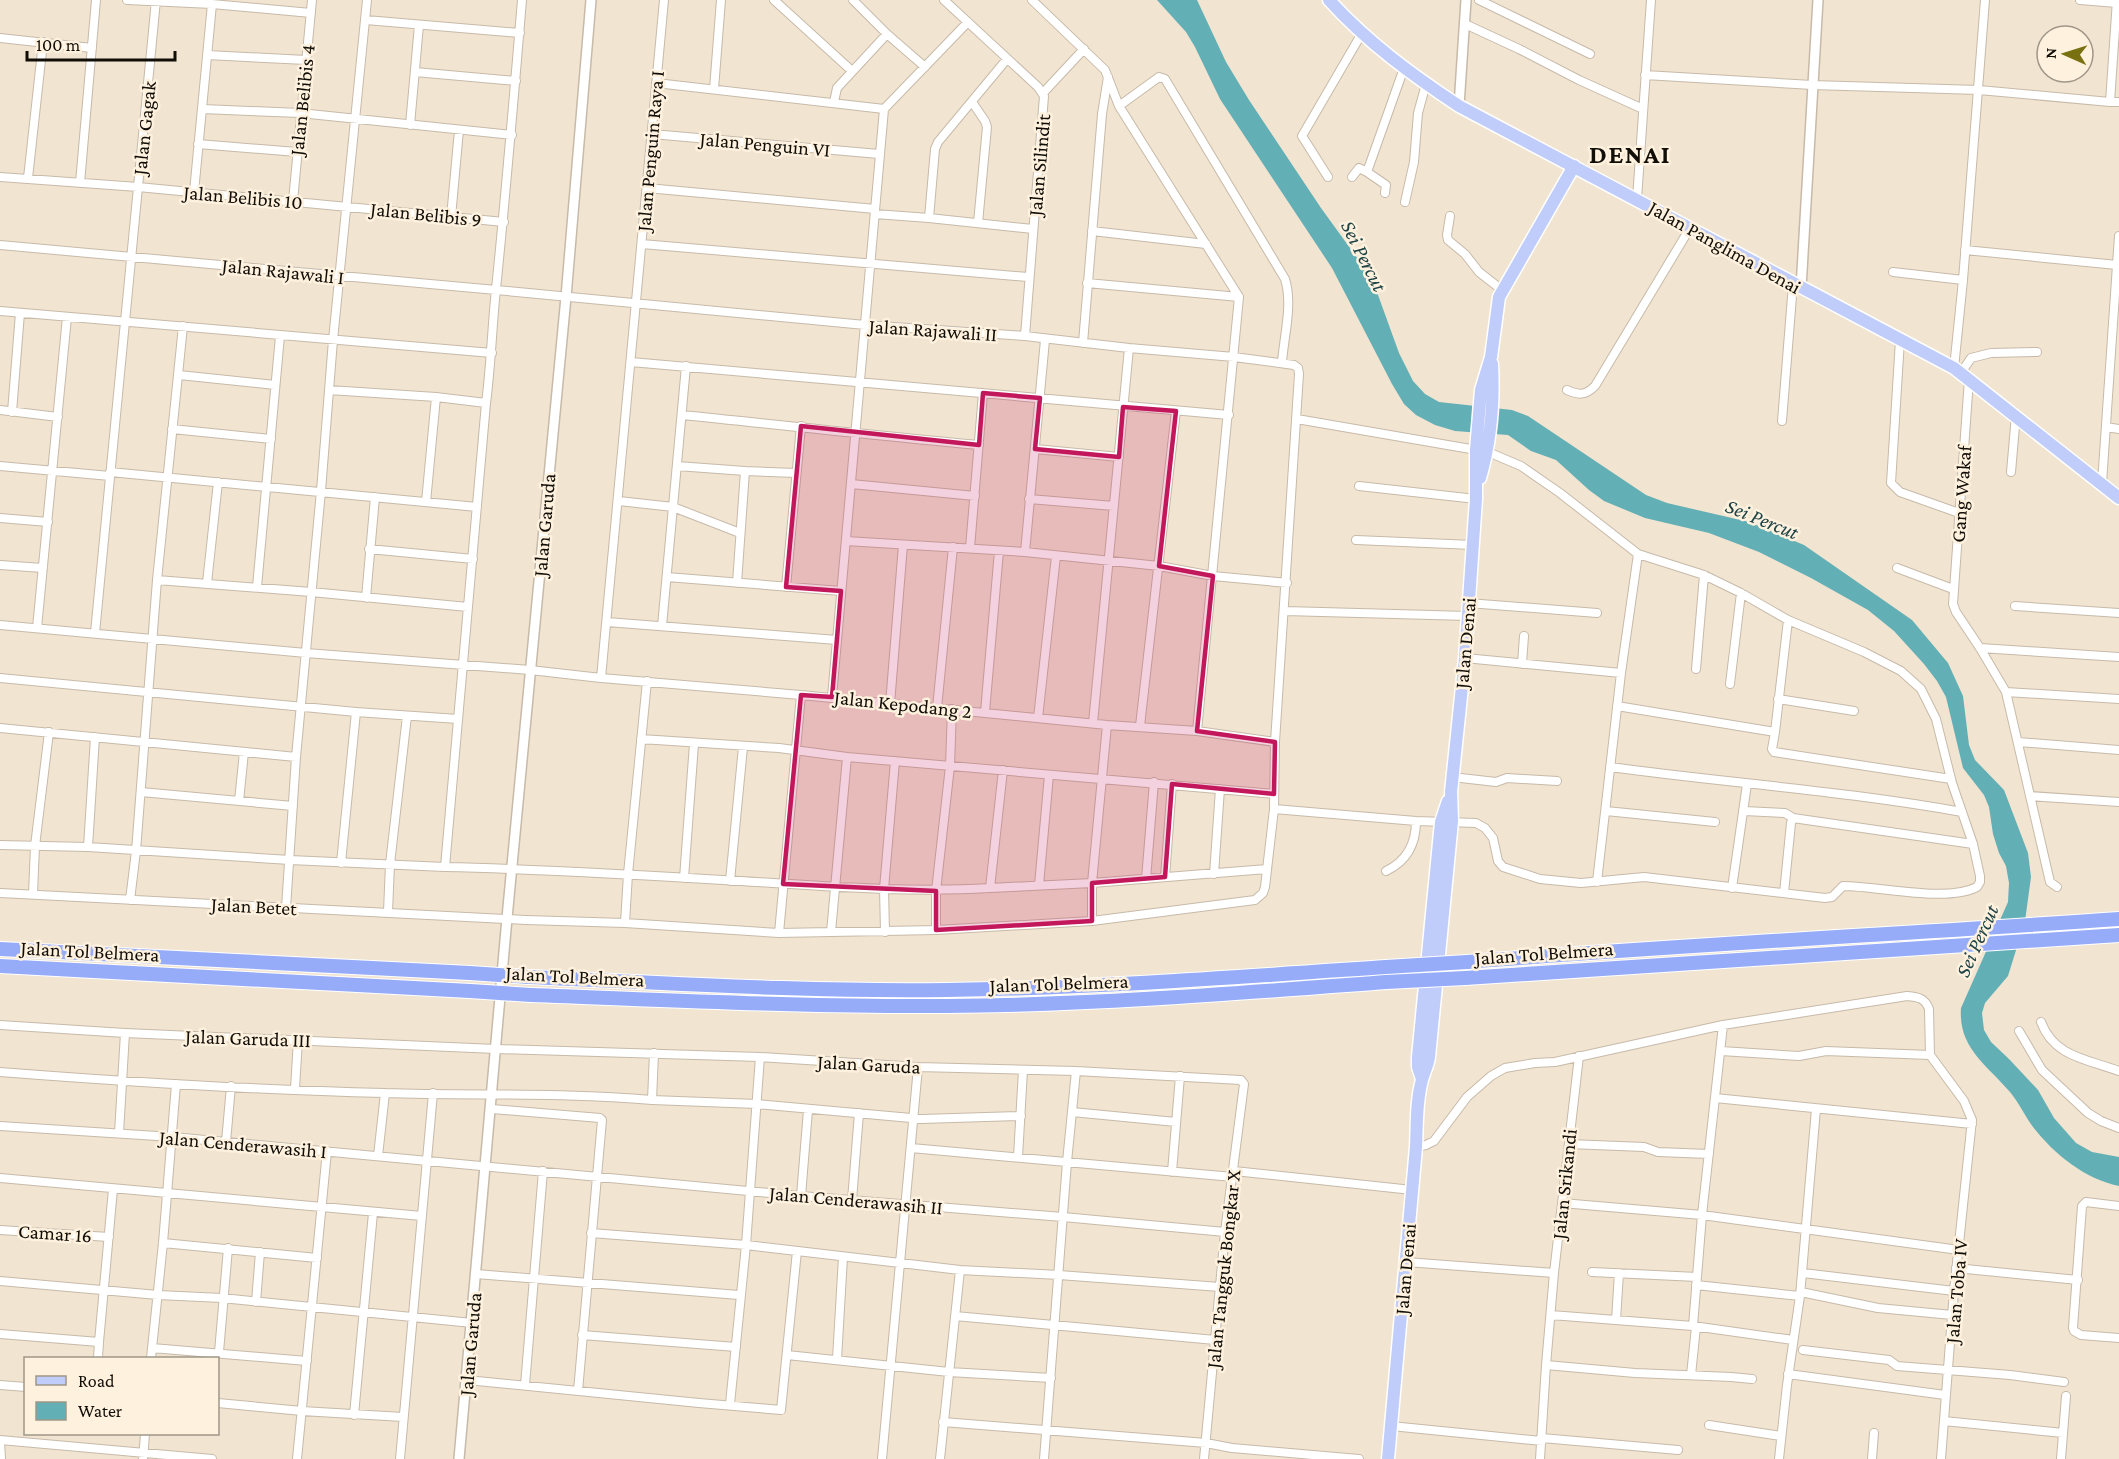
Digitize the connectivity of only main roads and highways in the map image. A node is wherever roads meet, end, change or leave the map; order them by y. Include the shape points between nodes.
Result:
1 (1329, 0) edge
2 (1574, 166) junction
3 (2119, 498) edge
4 (2119, 919) edge
5 (2119, 935) edge
6 (0, 949) edge
7 (0, 966) edge
8 (1388, 1459) edge

1 - 2 main road, Jalan Panglima Denai via 1362,33 1426,84 1459,106
2 - 3 main road, Jalan Panglima Denai via 1961,373
2 - 8 main road, Jalan Denai via 1498,303 1476,496 1465,658 1417,1061 1422,1079
4 - 6 highway, Jalan Tol Belmera, bridge via 1121,984 946,990 802,989
5 - 7 highway, Jalan Tol Belmera, bridge via 1125,1001 949,1006 803,1006 531,995

